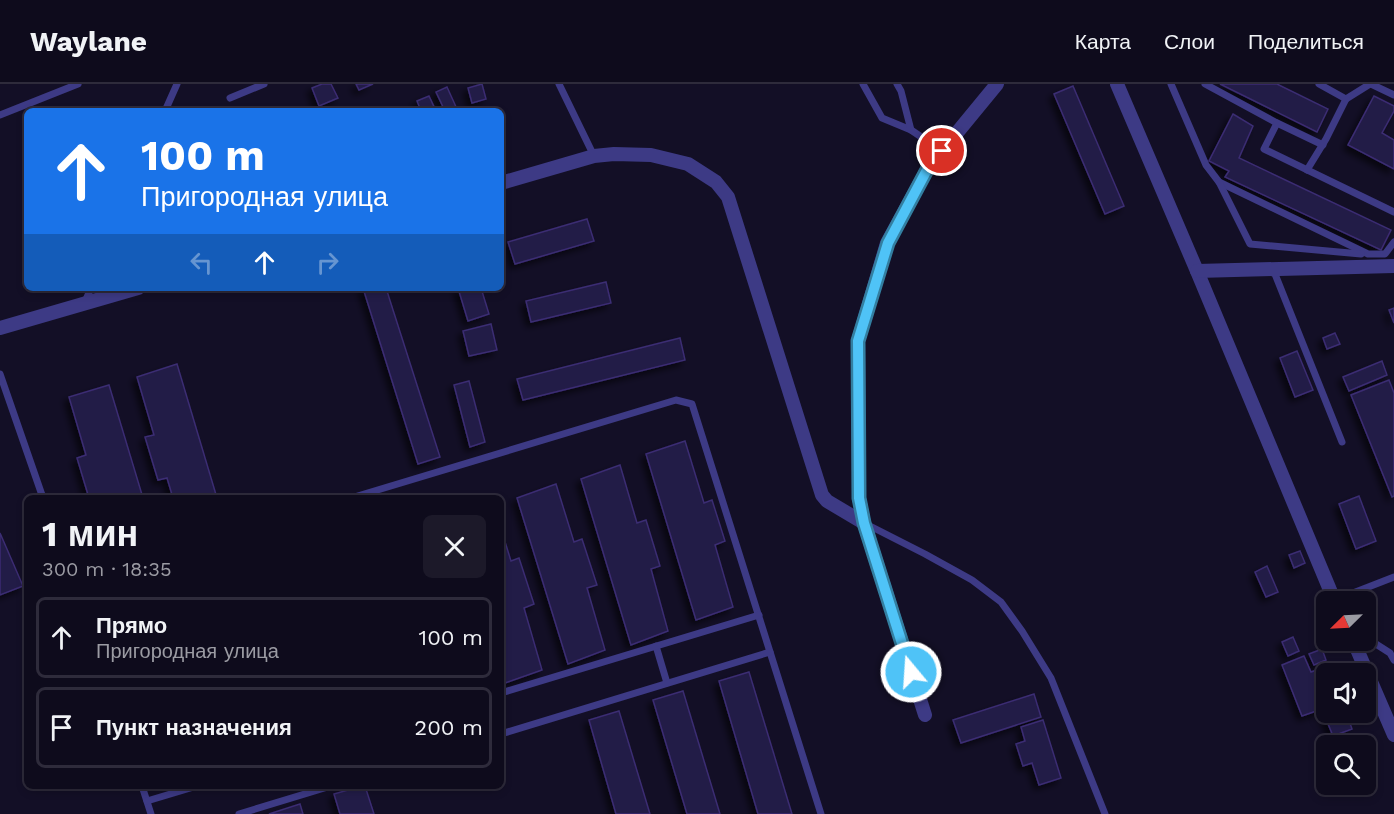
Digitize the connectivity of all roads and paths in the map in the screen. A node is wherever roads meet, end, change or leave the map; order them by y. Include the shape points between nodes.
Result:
1 (78, 84) edge
2 (177, 84) edge
3 (264, 84) edge
4 (559, 84) edge
5 (863, 84) edge
6 (897, 84) edge
7 (997, 84) edge
8 (1117, 84) edge
9 (1171, 84) edge
10 (1205, 84) edge
11 (1319, 84) edge
12 (1371, 84) edge
13 (1394, 95) edge
14 (230, 98) dead end
15 (1346, 99) junction
16 (166, 108) edge
17 (0, 115) edge
18 (1277, 123) junction
19 (911, 130) junction
20 (1323, 145) junction
21 (942, 151) junction
22 (594, 156) junction
23 (1307, 170) junction
24 (504, 182) edge
25 (1219, 182) junction
26 (1394, 212) edge
27 (1394, 242) edge
28 (1368, 254) junction
29 (1394, 266) edge
30 (1273, 269) junction
31 (1197, 271) junction
32 (90, 291) edge
33 (128, 291) edge
34 (84, 304) junction
35 (0, 328) edge
36 (0, 374) edge
37 (1342, 442) dead end
38 (41, 495) edge
39 (361, 495) edge
40 (864, 523) junction
41 (1394, 577) edge
42 (1331, 591) edge
43 (1360, 591) edge
44 (759, 615) junction
45 (1376, 644) edge
46 (656, 646) junction
47 (1358, 651) edge
48 (770, 652) junction
49 (1394, 660) edge
50 (667, 683) junction
51 (504, 692) edge
52 (925, 715) dead end
53 (504, 733) edge
54 (1394, 735) edge
55 (143, 789) edge
56 (187, 789) edge
57 (321, 789) edge
58 (147, 801) junction
59 (152, 814) edge
60 (239, 814) edge
61 (821, 814) edge
62 (1105, 814) edge

1 - 17 lane
2 - 16 lane
3 - 14 lane
4 - 22 lane
5 - 19 lane via 882,118
6 - 19 lane
7 - 21 street
8 - 31 street
9 - 25 lane via 1206,165
10 - 18 lane
11 - 15 lane
12 - 13 lane
12 - 15 lane
15 - 20 lane
18 - 20 lane
18 - 23 lane via 1264,149
19 - 21 lane
20 - 23 lane
21 - 40 street via 928,168 888,243 858,341 859,498
22 - 24 street
22 - 40 street via 651,155 688,164 716,182 728,197 822,495
23 - 26 lane
25 - 28 lane
25 - 28 lane via 1250,244
27 - 28 lane via 1385,254
29 - 30 street
30 - 31 street
30 - 37 lane
31 - 42 street
32 - 34 lane
33 - 34 street
34 - 35 street
36 - 38 lane
39 - 44 lane via 676,400 692,404
40 - 52 street
40 - 62 lane via 972,580 1001,602 1051,678
41 - 43 lane
44 - 46 lane
44 - 48 lane
45 - 49 lane
46 - 50 lane
46 - 51 lane
47 - 54 street
48 - 50 lane
48 - 61 lane
50 - 53 lane
55 - 58 lane
56 - 58 lane
57 - 60 lane
58 - 59 lane

